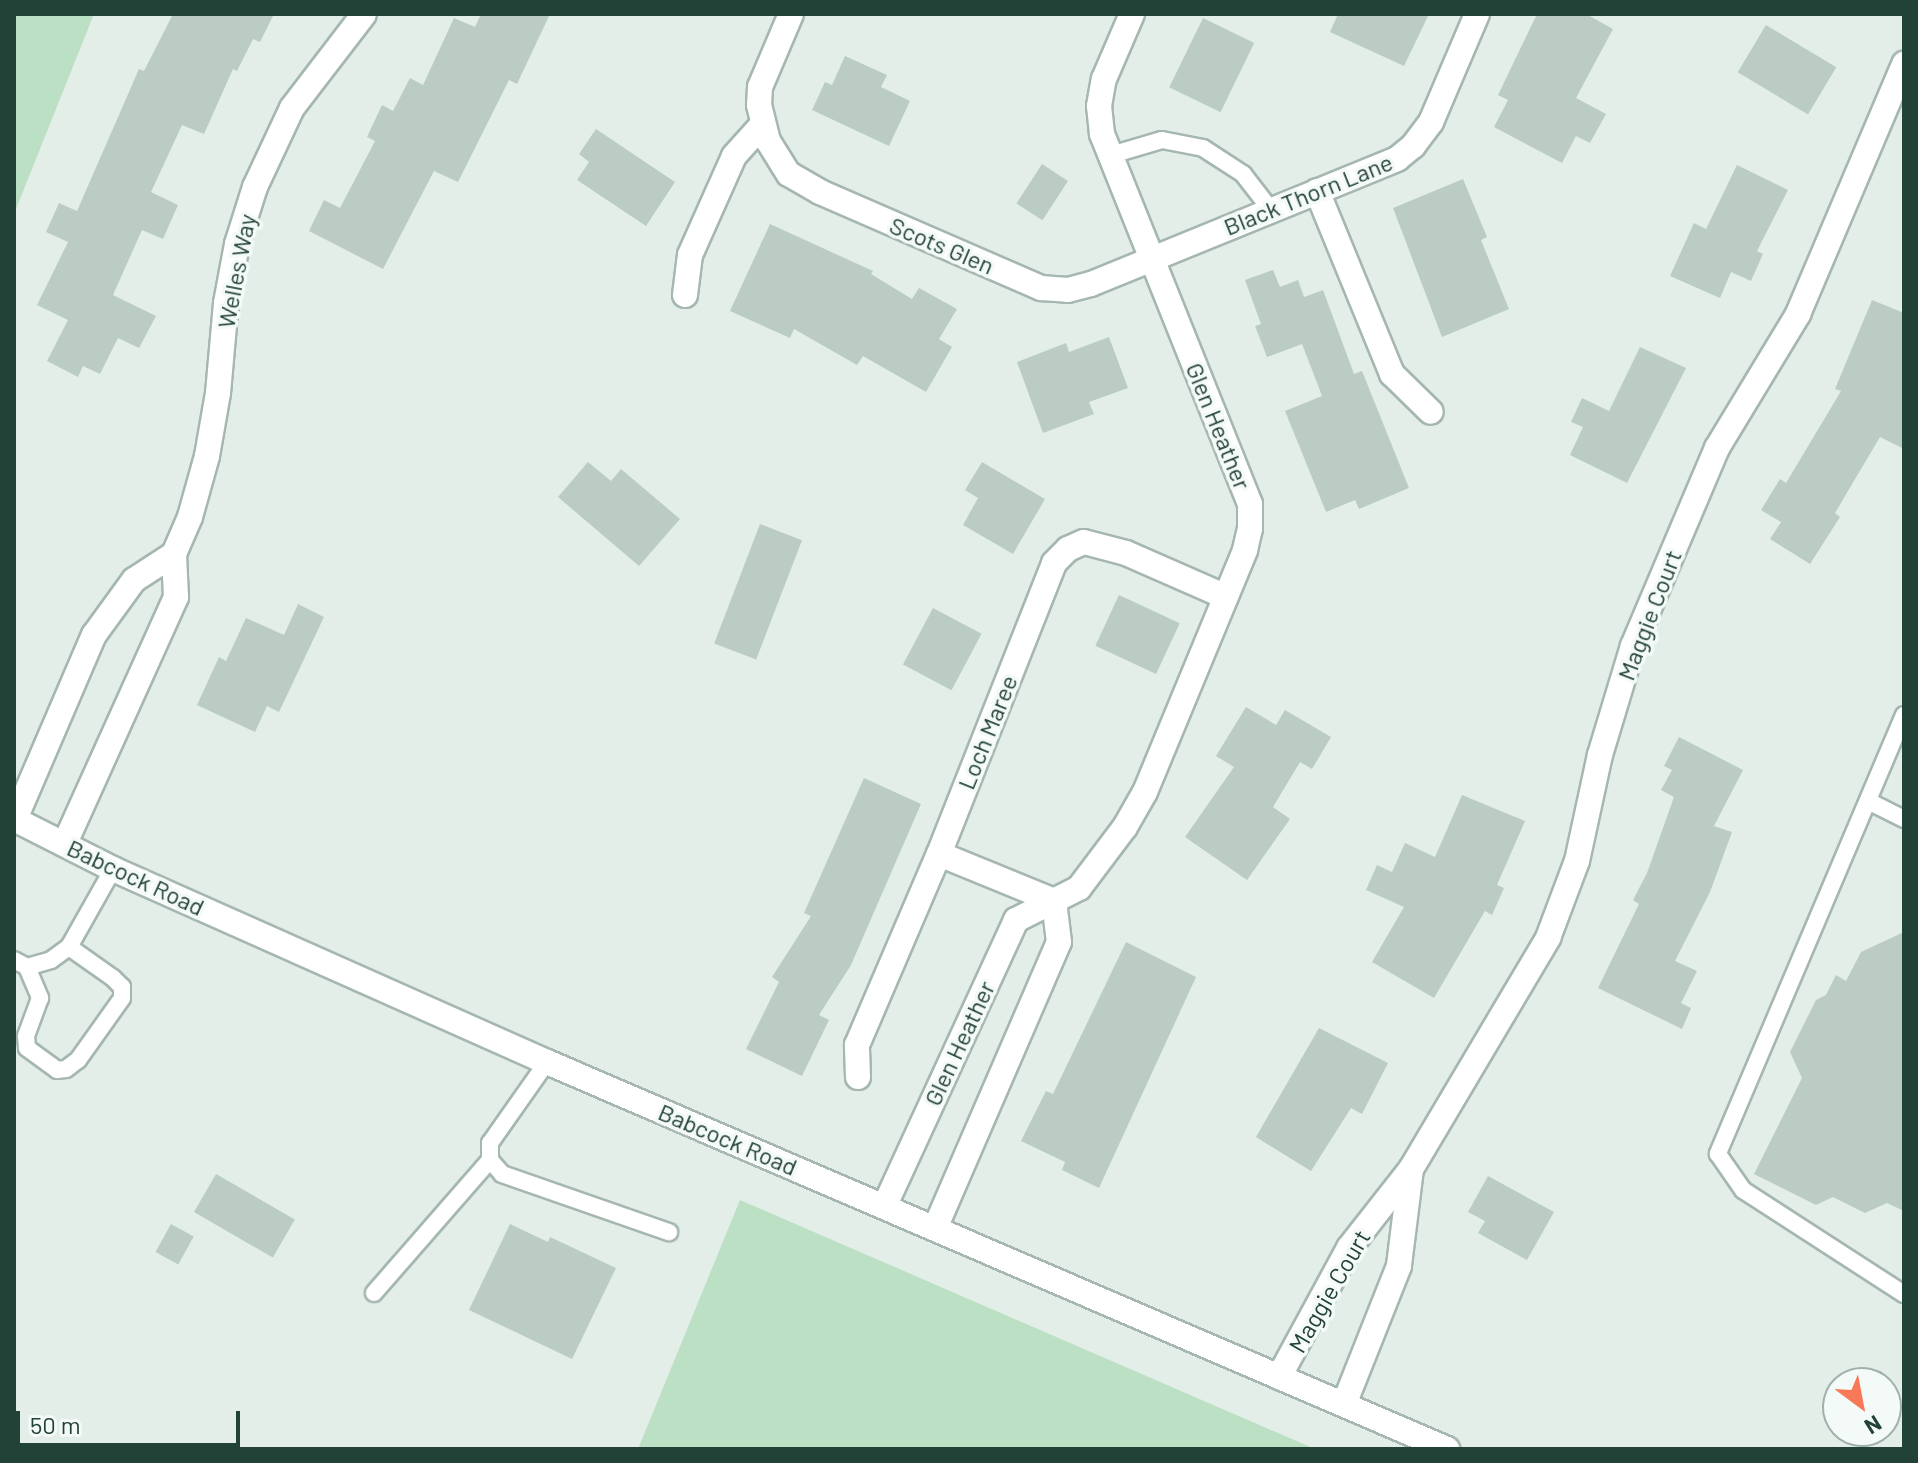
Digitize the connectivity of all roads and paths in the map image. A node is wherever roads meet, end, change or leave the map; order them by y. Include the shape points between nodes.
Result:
1 (364, 14) edge
2 (791, 14) edge
3 (1132, 14) edge
4 (1477, 14) edge
5 (1904, 64) edge
6 (762, 125) junction
7 (1111, 155) junction
8 (1317, 191) junction
9 (1271, 210) junction
10 (1152, 257) junction
11 (685, 295) dead end
12 (1431, 412) dead end
13 (174, 554) junction
14 (1226, 597) junction
15 (1902, 723) edge
16 (1868, 801) junction
17 (14, 819) edge
18 (1904, 819) edge
19 (65, 843) junction
20 (939, 854) junction
21 (113, 869) junction
22 (1054, 901) junction
23 (69, 947) junction
24 (21, 963) edge
25 (547, 1062) junction
26 (858, 1077) dead end
27 (490, 1160) junction
28 (1411, 1169) junction
29 (885, 1205) junction
30 (936, 1226) junction
31 (669, 1232) dead end
32 (374, 1293) dead end
33 (1904, 1294) edge
34 (1279, 1377) junction
35 (1344, 1404) junction
36 (1447, 1449) edge

1 - 13 street, Welles Way via 292,108 255,187 226,303 207,456
2 - 6 street via 760,87
3 - 7 street, Glen Heather via 1104,79 1099,106
4 - 8 street, Black Thorn Lane via 1431,122 1413,146 1381,167
5 - 28 street, Maggie Court via 1798,314 1717,448 1633,646 1600,755 1577,861 1548,938
6 - 10 street, Scots Glen via 789,174 1041,288 1068,290 1091,284
6 - 11 street via 734,156 690,255
7 - 9 lane via 1162,140 1203,148 1243,174
7 - 10 street, Glen Heather
8 - 9 street, Black Thorn Lane
8 - 12 street via 1392,374
9 - 10 street, Black Thorn Lane
10 - 14 street, Glen Heather via 1250,504 1245,550
13 - 17 street via 134,580 94,635
13 - 19 street, Welles Way via 176,597
14 - 20 street, Loch Maree via 1126,553 1084,542 1068,549 1054,563
14 - 22 street, Glen Heather via 1145,792 1079,888
15 - 16 lane
16 - 18 lane
16 - 33 lane via 1718,1154 1743,1190
17 - 19 street, Babcock Road
19 - 21 street, Babcock Road
20 - 22 street
20 - 26 street, Loch Maree via 857,1045
21 - 23 lane
21 - 25 street, Babcock Road
22 - 29 street, Glen Heather via 1016,920
22 - 30 street, Glen Heather via 1059,942
23 - 24 lane via 51,960
23 - 24 lane via 113,978 122,987 122,998 66,1069 57,1070 27,1048 40,998
25 - 27 lane via 490,1143
25 - 29 street, Babcock Road
27 - 31 lane via 502,1174
27 - 32 lane
28 - 34 street, Maggie Court via 1349,1248
28 - 35 street, Maggie Court via 1399,1266
29 - 30 street, Babcock Road
30 - 34 street, Babcock Road
34 - 35 street, Babcock Road
35 - 36 street, Babcock Road

